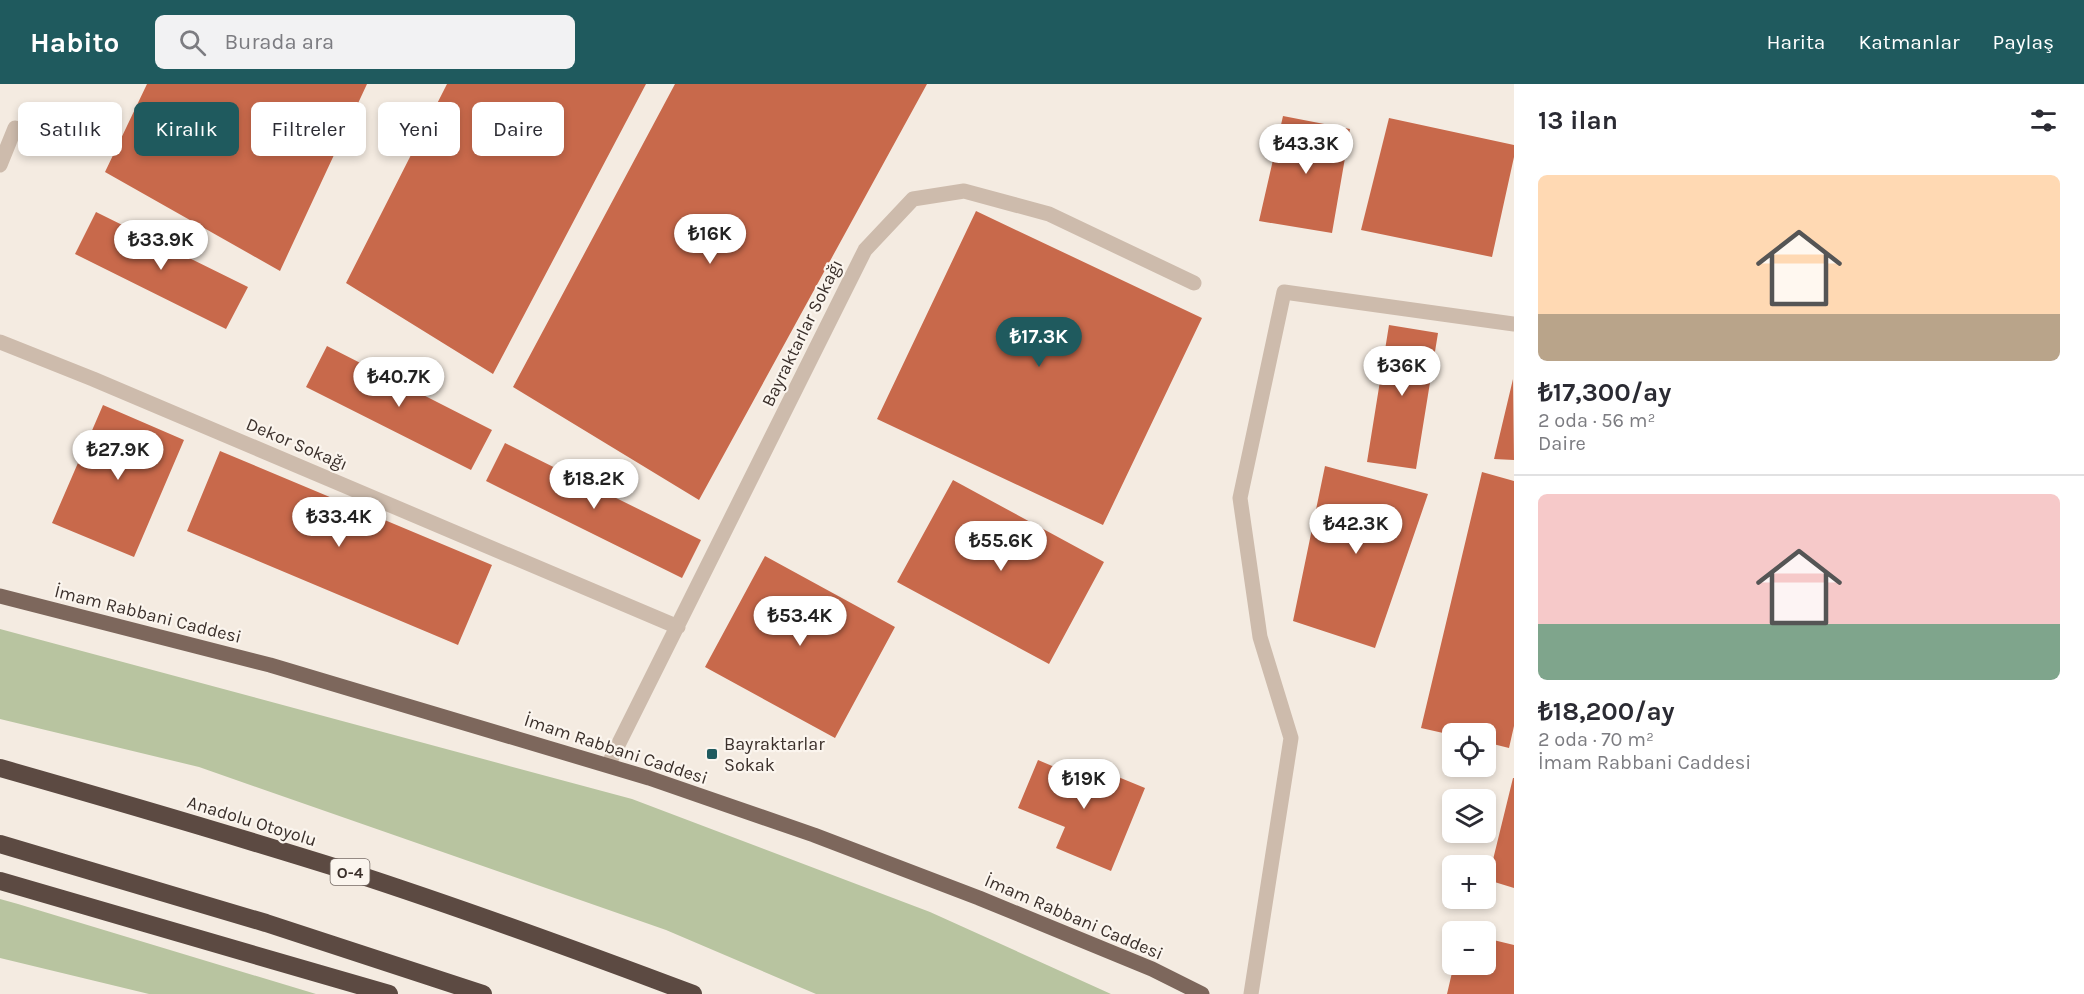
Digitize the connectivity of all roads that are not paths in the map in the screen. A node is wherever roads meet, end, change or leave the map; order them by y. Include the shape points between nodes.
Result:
1 (15, 128) dead end
2 (0, 165) edge
3 (1194, 283) dead end
4 (1514, 324) edge
5 (0, 342) edge
6 (0, 596) edge
7 (678, 627) junction
8 (608, 765) junction
9 (0, 768) edge
10 (0, 844) edge
11 (0, 881) edge
12 (1152, 969) junction
13 (389, 994) edge
14 (483, 994) edge
15 (693, 994) edge
16 (1191, 994) edge
17 (1202, 994) edge
18 (1251, 994) edge

1 - 2 lane
3 - 7 lane, Bayraktarlar Sokağı via 1048,214 964,191 913,199 865,250
4 - 18 lane via 1284,292 1240,498 1260,637 1291,738
5 - 7 lane, Dekor Sokağı
6 - 8 main road, İmam Rabbani Caddesi via 270,665
7 - 8 lane, Bayraktarlar Sokağı
8 - 12 main road, İmam Rabbani Caddesi via 814,835
9 - 15 highway, Anadolu Otoyolu / O-4 via 349,872
10 - 14 highway via 266,923
11 - 13 highway
12 - 16 main road
12 - 17 main road, İmam Rabbani Caddesi

